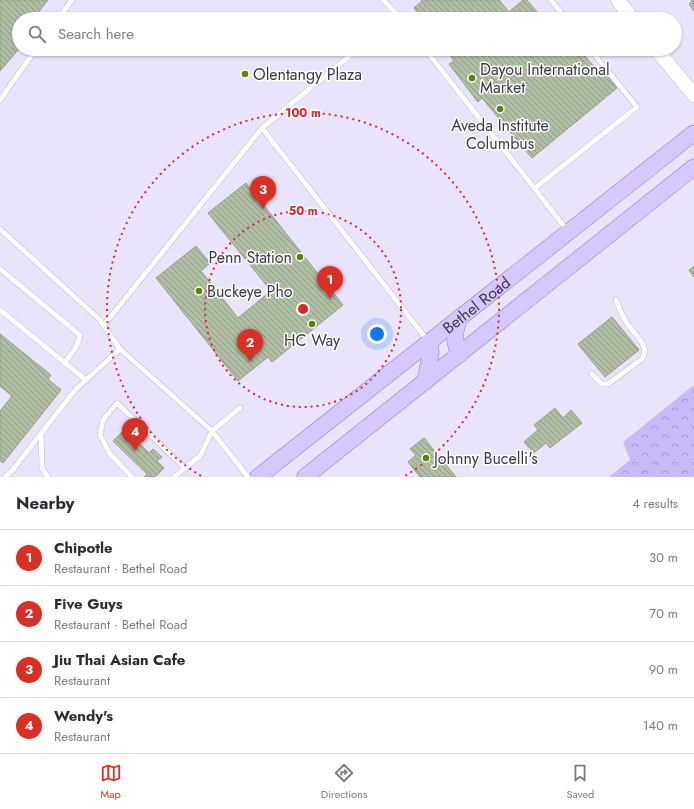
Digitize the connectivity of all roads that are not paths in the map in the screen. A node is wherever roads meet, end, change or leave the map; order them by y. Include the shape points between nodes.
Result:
1 (72, 0) edge
2 (383, 0) edge
3 (551, 0) edge
4 (618, 0) edge
5 (63, 12) edge
6 (393, 12) edge
7 (560, 12) edge
8 (627, 12) edge
9 (31, 56) edge
10 (349, 56) edge
11 (431, 56) edge
12 (596, 56) edge
13 (662, 56) edge
14 (694, 95) edge
15 (0, 100) edge
16 (262, 128) junction
17 (694, 133) edge
18 (694, 167) edge
19 (535, 188) junction
20 (0, 229) edge
21 (569, 232) junction
22 (0, 269) edge
23 (616, 300) dead end
24 (0, 310) edge
25 (460, 317) junction
26 (104, 325) junction
27 (429, 342) junction
28 (120, 350) junction
29 (458, 355) junction
30 (64, 363) junction
31 (592, 374) dead end
32 (86, 380) junction
33 (425, 382) junction
34 (240, 408) dead end
35 (212, 431) junction
36 (41, 433) junction
37 (185, 468) junction
38 (11, 472) junction
39 (4, 477) edge
40 (15, 477) edge
41 (48, 477) edge
42 (132, 477) edge
43 (174, 477) edge
44 (248, 477) edge
45 (258, 477) edge
46 (305, 477) edge

1 - 5 lane
2 - 6 lane
3 - 7 lane
4 - 8 street
9 - 15 lane
10 - 16 lane
11 - 19 lane
12 - 19 lane via 637,107
13 - 14 street
16 - 26 lane
16 - 27 lane
17 - 21 main road, Bethel Road
18 - 29 main road, Bethel Road
19 - 21 lane
20 - 26 lane
21 - 25 main road, Bethel Road
22 - 30 lane via 80,335 79,341
23 - 31 lane via 626,323 641,341 645,350 644,355 608,384 602,384
24 - 30 lane
25 - 27 main road, Bethel Road
25 - 29 main road via 454,341
26 - 28 lane
27 - 33 main road via 431,352
27 - 45 main road, Bethel Road
28 - 32 lane
28 - 35 lane
29 - 33 main road, Bethel Road
30 - 32 lane
32 - 36 lane
33 - 46 main road, Bethel Road
34 - 35 lane
35 - 37 lane via 200,456
35 - 44 lane
36 - 38 lane
36 - 41 lane via 42,468
37 - 42 lane via 117,403 104,420 100,435 110,454
37 - 43 lane
38 - 39 lane
38 - 40 lane

